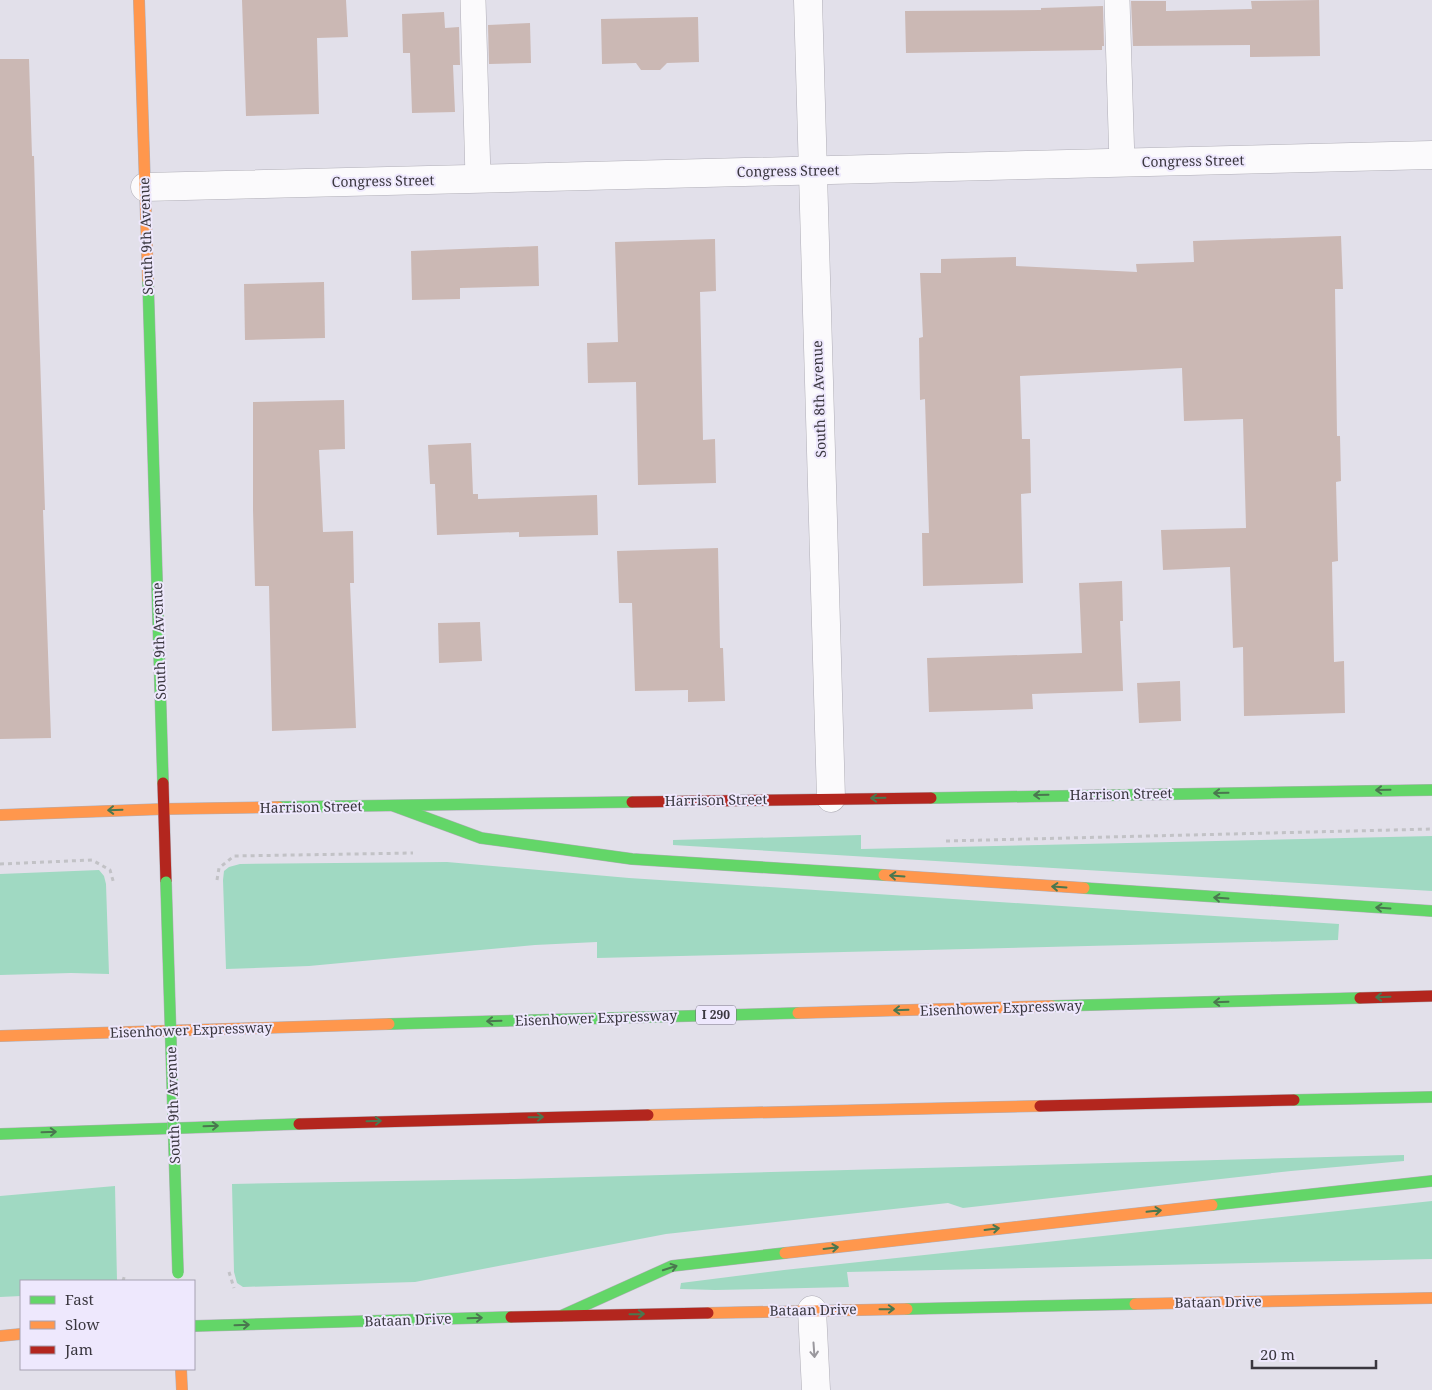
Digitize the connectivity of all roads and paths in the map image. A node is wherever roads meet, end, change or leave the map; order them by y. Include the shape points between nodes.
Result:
1 (139, 0) edge
2 (473, 0) edge
3 (808, 0) edge
4 (1117, 0) edge
5 (1432, 155) edge
6 (1122, 162) junction
7 (813, 171) junction
8 (478, 178) junction
9 (145, 187) junction
10 (1432, 790) edge
11 (831, 798) junction
12 (394, 806) junction
13 (164, 809) junction
14 (0, 815) edge
15 (1432, 829) edge
16 (943, 841) dead end
17 (412, 854) dead end
18 (0, 864) edge
19 (217, 880) dead end
20 (114, 884) dead end
21 (1432, 912) edge
22 (1432, 996) edge
23 (0, 1036) edge
24 (1432, 1097) edge
25 (0, 1134) edge
26 (1432, 1181) edge
27 (125, 1274) dead end
28 (178, 1277) edge
29 (123, 1280) edge
30 (1432, 1298) edge
31 (812, 1310) junction
32 (561, 1316) junction
33 (195, 1326) edge
34 (20, 1334) edge
35 (0, 1336) edge
36 (181, 1370) edge
37 (182, 1390) edge
38 (816, 1390) edge

1 - 9 main road, South 9th Avenue
2 - 8 lane
3 - 7 street, South 8th Avenue
4 - 6 lane
5 - 6 street, Congress Street
6 - 7 street, Congress Street
7 - 8 street, Congress Street
7 - 11 street, South 8th Avenue
8 - 9 street, Congress Street
9 - 13 main road, South 9th Avenue
10 -> 11 main road, Harrison Street
11 - 12 main road, Harrison Street
12 - 13 main road, Harrison Street
21 -> 12 main road via 632,859 481,838
13 -> 14 main road, Harrison Street
13 - 28 main road, South 9th Avenue, bridge
15 - 16 path
17 - 19 path via 234,856 219,868
18 - 20 path via 92,860 110,870
22 -> 23 main road, Eisenhower Expressway / I 290
25 -> 24 main road via 378,1121
32 -> 26 main road via 672,1266
27 - 29 path
31 -> 30 main road, Bataan Drive
32 -> 31 main road, Bataan Drive
31 -> 38 street
33 -> 32 main road, Bataan Drive
34 - 35 main road
36 - 37 main road

